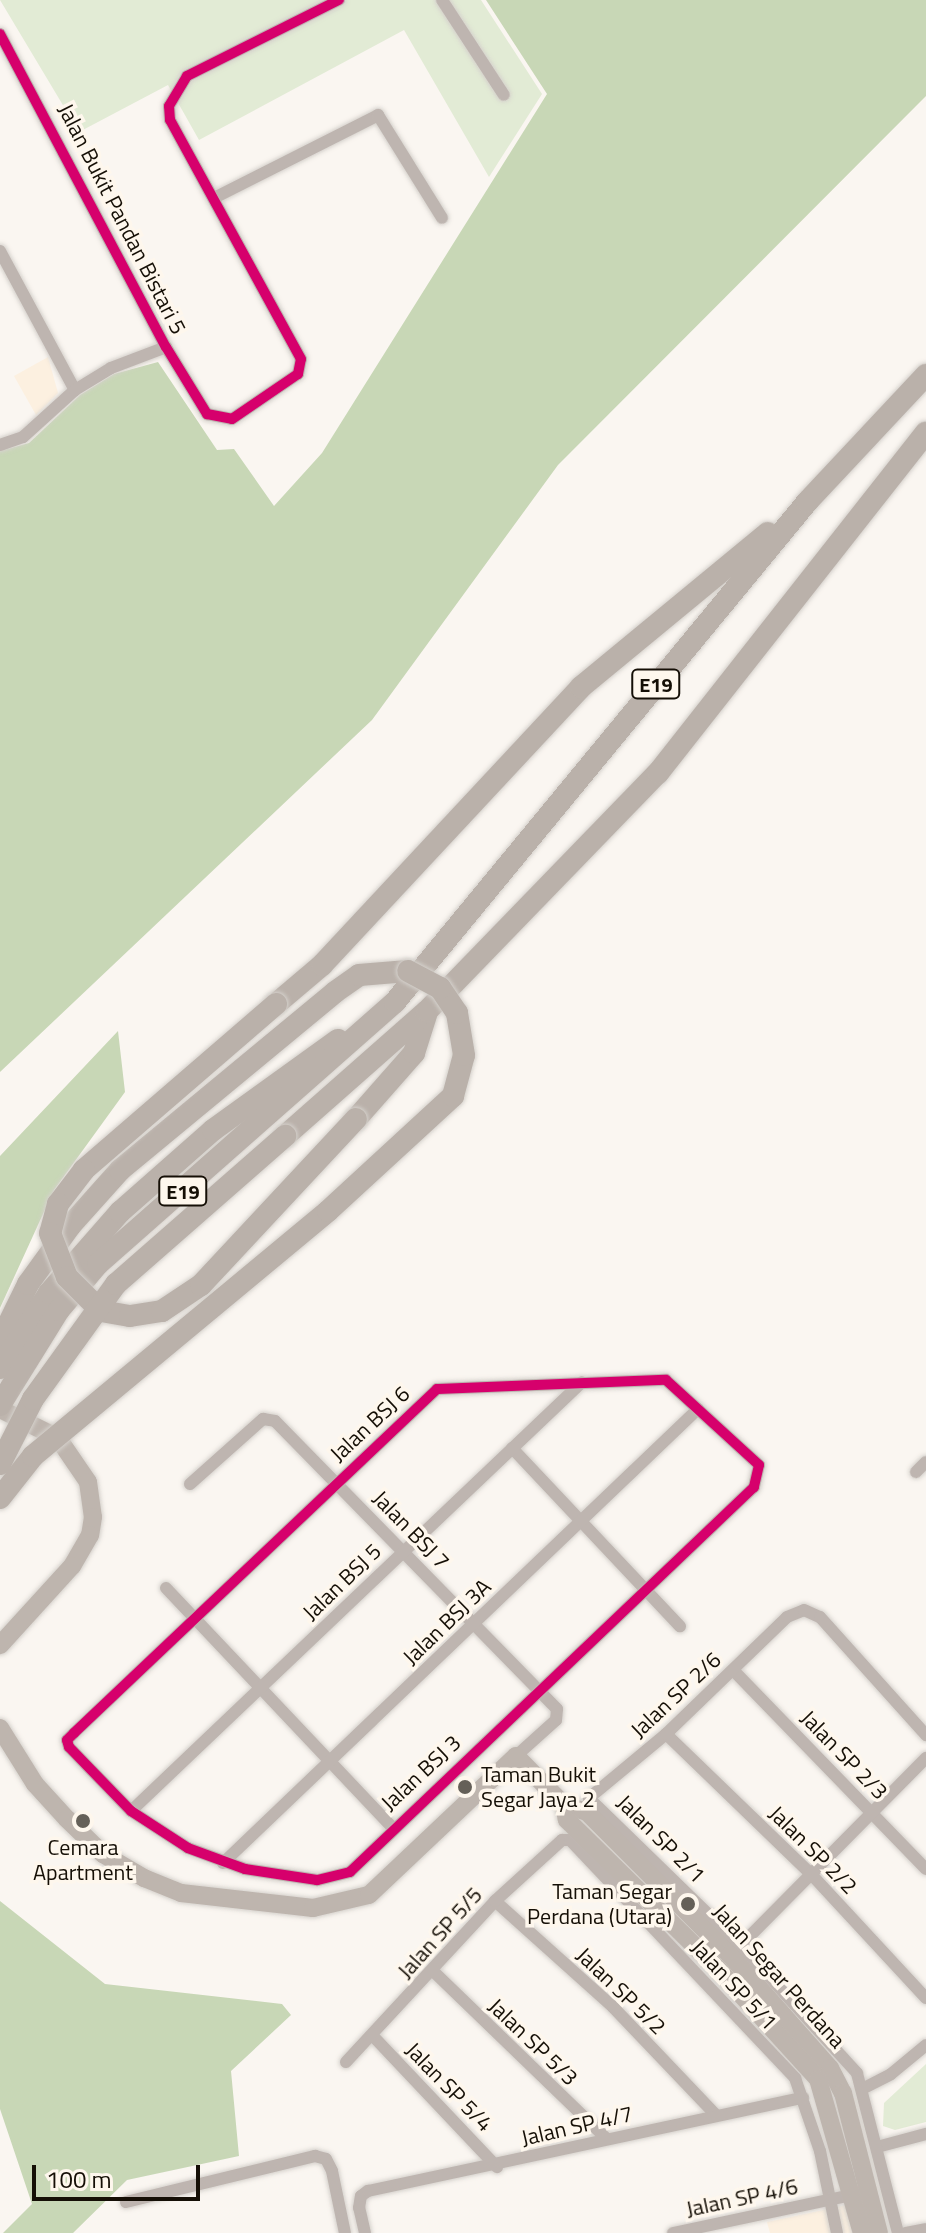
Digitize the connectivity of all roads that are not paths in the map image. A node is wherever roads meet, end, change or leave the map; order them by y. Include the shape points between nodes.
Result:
1 (339, 0) edge
2 (442, 0) edge
3 (0, 34) edge
4 (504, 95) dead end
5 (214, 198) junction
6 (442, 218) dead end
7 (0, 251) edge
8 (166, 347) junction
9 (926, 375) edge
10 (75, 390) junction
11 (926, 433) edge
12 (0, 445) edge
13 (807, 502) junction
14 (427, 1011) junction
15 (375, 1023) junction
16 (7, 1343) edge
17 (0, 1368) edge
18 (582, 1382) junction
19 (0, 1407) edge
20 (698, 1409) junction
21 (512, 1448) junction
22 (926, 1462) edge
23 (0, 1464) edge
24 (916, 1472) dead end
25 (760, 1475) joint
26 (337, 1483) junction
27 (190, 1484) dead end
28 (0, 1498) edge
29 (580, 1522) junction
30 (404, 1551) junction
31 (166, 1588) dead end
32 (645, 1590) junction
33 (196, 1619) junction
34 (474, 1624) junction
35 (680, 1626) dead end
36 (0, 1645) edge
37 (733, 1670) junction
38 (261, 1687) junction
39 (538, 1690) junction
40 (0, 1728) edge
41 (666, 1734) junction
42 (926, 1735) edge
43 (67, 1740) joint
44 (516, 1756) junction
45 (926, 1758) edge
46 (329, 1763) junction
47 (589, 1798) joint
48 (131, 1811) junction
49 (872, 1813) junction
50 (392, 1827) junction
51 (570, 1840) joint
52 (223, 1863) junction
53 (926, 1869) edge
54 (811, 1874) junction
55 (495, 1901) junction
56 (729, 1956) junction
57 (434, 1972) junction
58 (926, 1998) edge
59 (372, 2035) junction
60 (926, 2045) edge
61 (346, 2062) dead end
62 (864, 2088) junction
63 (803, 2098) junction
64 (715, 2114) junction
65 (926, 2134) edge
66 (607, 2139) junction
67 (877, 2147) junction
68 (497, 2167) junction
69 (862, 2194) junction
70 (825, 2200) junction
71 (126, 2202) dead end
72 (746, 2218) junction
73 (926, 2229) edge
74 (345, 2233) edge
75 (365, 2233) edge
76 (673, 2233) edge
77 (749, 2233) edge
78 (837, 2233) edge
79 (862, 2233) edge
80 (879, 2233) edge
81 (898, 2233) edge
82 (906, 2233) edge

1 - 5 street via 187,76 172,98 170,120
2 - 4 street
3 - 8 street, Jalan Bukit Pandan Bistari 5
5 - 6 street via 378,115
5 - 8 street, Jalan Bukit Pandan Bistari 5 via 301,362 298,374 239,415 214,418
7 - 10 street
8 - 10 street via 111,368
9 - 13 highway, E19
10 - 12 street via 23,437
11 - 14 highway, E19 via 658,773
13 - 14 highway, bridge via 581,687 322,965 84,1170 58,1204 50,1233 55,1256 83,1296 101,1311 130,1316 162,1311 201,1285 397,1077 414,1053
13 - 15 highway, E19
14 - 23 highway, E19, bridge via 116,1284 33,1399
15 - 16 highway via 337,1040 165,1169 81,1253
15 - 19 highway, E19 via 98,1264 59,1310
16 - 17 highway
16 - 28 highway, bridge via 28,1284 120,1170 335,992 359,975 384,969 408,971 440,988 457,1013 464,1055 453,1096 434,1119 33,1456
18 - 20 street, Jalan BSJ 6 via 666,1380
18 - 21 street, Jalan BSJ 5
18 - 26 street, Jalan BSJ 6 via 437,1389
19 - 36 street via 58,1438 88,1482 93,1517 90,1535 72,1566
20 - 25 street, Jalan BSJ 6 via 759,1465
20 - 29 street, Jalan BSJ 3A
21 - 29 street
21 - 30 street, Jalan BSJ 5
22 - 24 street
25 - 32 street, Jalan BSJ 3 via 754,1487
26 - 27 street, Jalan BSJ 7 via 270,1417
26 - 30 street, Jalan BSJ 7
26 - 33 street, Jalan BSJ 6
29 - 32 street
29 - 34 street, Jalan BSJ 3A
30 - 34 street, Jalan BSJ 7
30 - 38 street, Jalan BSJ 5
31 - 33 street
32 - 35 street
32 - 39 street, Jalan BSJ 3
33 - 38 street
33 - 43 street, Jalan BSJ 6
34 - 39 street, Jalan BSJ 7
34 - 46 street, Jalan BSJ 3A
37 - 41 street, Jalan SP 2/6
37 - 42 street, Jalan SP 2/6 via 787,1617 804,1610 820,1617
37 - 49 street, Jalan SP 2/3
38 - 46 street
38 - 48 street, Jalan BSJ 5
39 - 44 street, Jalan BSJ 7 via 560,1714
39 - 50 street, Jalan BSJ 3
40 - 44 street via 35,1784 67,1819 103,1854 144,1878 181,1893 313,1908 369,1895
41 - 47 street, Jalan SP 2/6
41 - 54 street, Jalan SP 2/2
43 - 48 street, Jalan BSJ 3
44 - 56 street, Jalan Segar Perdana via 564,1805 567,1820
45 - 49 street
46 - 50 street
46 - 52 street, Jalan BSJ 3A
47 - 56 street, Jalan SP 2/1
48 - 52 street, Jalan BSJ 3 via 188,1848
49 - 53 street, Jalan SP 2/3
49 - 54 street
50 - 52 street, Jalan BSJ 3 via 350,1872 333,1879
51 - 55 street, Jalan SP 5/5 via 562,1840
51 - 63 street, Jalan SP 5/1 via 795,2078
54 - 56 street
54 - 58 street, Jalan SP 2/2
55 - 57 street, Jalan SP 5/5
55 - 64 street, Jalan SP 5/2 via 613,2007
56 - 62 street, Jalan SP 2/1 via 857,2073
56 - 69 street, Jalan Segar Perdana via 818,2079
57 - 59 street, Jalan SP 5/5
57 - 66 street, Jalan SP 5/3
59 - 61 street, Jalan SP 5/5
59 - 68 street, Jalan SP 5/4
60 - 62 street
62 - 67 street
63 - 64 street, Jalan SP 4/7
63 - 70 street, Jalan SP 5/1 via 827,2182
64 - 66 street, Jalan SP 4/7
65 - 67 street
66 - 68 street, Jalan SP 4/7
67 - 81 street
68 - 75 street, Jalan SP 4/7 via 361,2196
69 - 70 street, Jalan SP 4/6
69 - 79 street, Jalan Segar Perdana
69 - 80 street, Jalan Segar Perdana
70 - 72 street, Jalan SP 4/6
70 - 78 street, Jalan SP 5/1
71 - 74 street via 315,2156 326,2159 332,2171
72 - 76 street, Jalan SP 4/6
72 - 77 street
73 - 82 street

